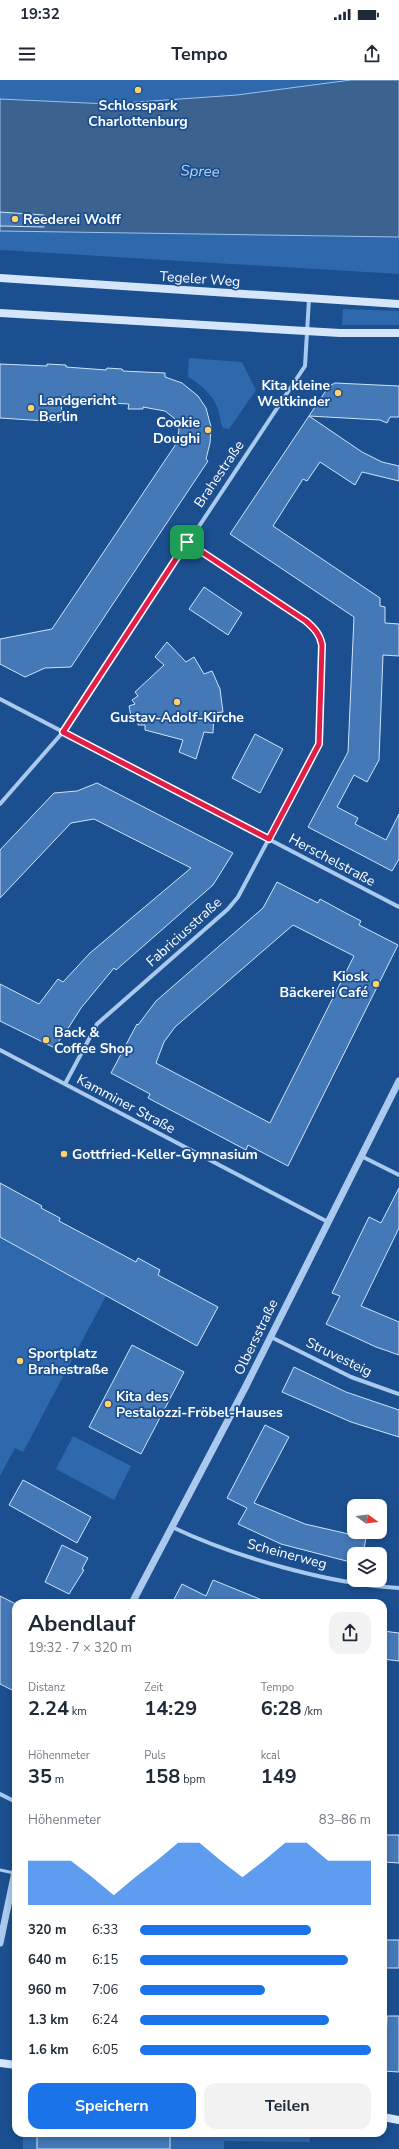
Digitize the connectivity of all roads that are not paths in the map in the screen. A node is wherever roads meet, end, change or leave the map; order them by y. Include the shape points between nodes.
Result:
1 (0, 278) edge
2 (309, 299) junction
3 (399, 304) edge
4 (0, 313) edge
5 (307, 331) junction
6 (399, 333) edge
7 (187, 542) junction
8 (0, 699) edge
9 (63, 732) junction
10 (0, 804) edge
11 (269, 839) junction
12 (399, 907) edge
13 (0, 1050) edge
14 (399, 1081) edge
15 (65, 1084) junction
16 (361, 1156) junction
17 (399, 1175) edge
18 (328, 1222) junction
19 (271, 1337) junction
20 (399, 1394) edge
21 (172, 1527) junction
22 (399, 1588) edge
23 (134, 1599) edge
24 (0, 1794) edge
25 (12, 1800) edge
26 (0, 1870) edge
27 (12, 1870) edge
28 (12, 1881) edge
29 (2, 1918) edge
30 (0, 1942) edge
31 (0, 2063) edge
32 (12, 2064) edge
33 (387, 2118) edge
34 (399, 2120) edge

1 - 2 main road, Tegeler Weg
2 - 3 main road, Tegeler Weg
2 - 5 street, Brahestraße
4 - 5 main road
5 - 6 main road
5 - 7 street, Brahestraße via 305,366
7 - 9 street, Brahestraße
7 - 11 street, Fabriciusstraße via 306,621 317,631 322,645 319,744
8 - 9 street, Herschelstraße
9 - 10 street, Brahestraße
9 - 11 street, Herschelstraße
11 - 12 street, Herschelstraße
11 - 15 street, Fabriciusstraße via 238,897 228,909 97,1024
13 - 15 street, Kamminer Straße
14 - 16 street, Olbersstraße
15 - 18 street, Kamminer Straße
16 - 17 street
16 - 18 street, Olbersstraße
18 - 19 street, Olbersstraße
19 - 20 street, Struvesteig via 352,1377
19 - 21 street, Olbersstraße
21 - 22 street, Scheinerweg via 198,1539 292,1569 356,1583
21 - 23 street, Olbersstraße
24 - 25 street
26 - 27 lane
28 - 29 street
29 - 30 street
31 - 32 main road
33 - 34 main road

